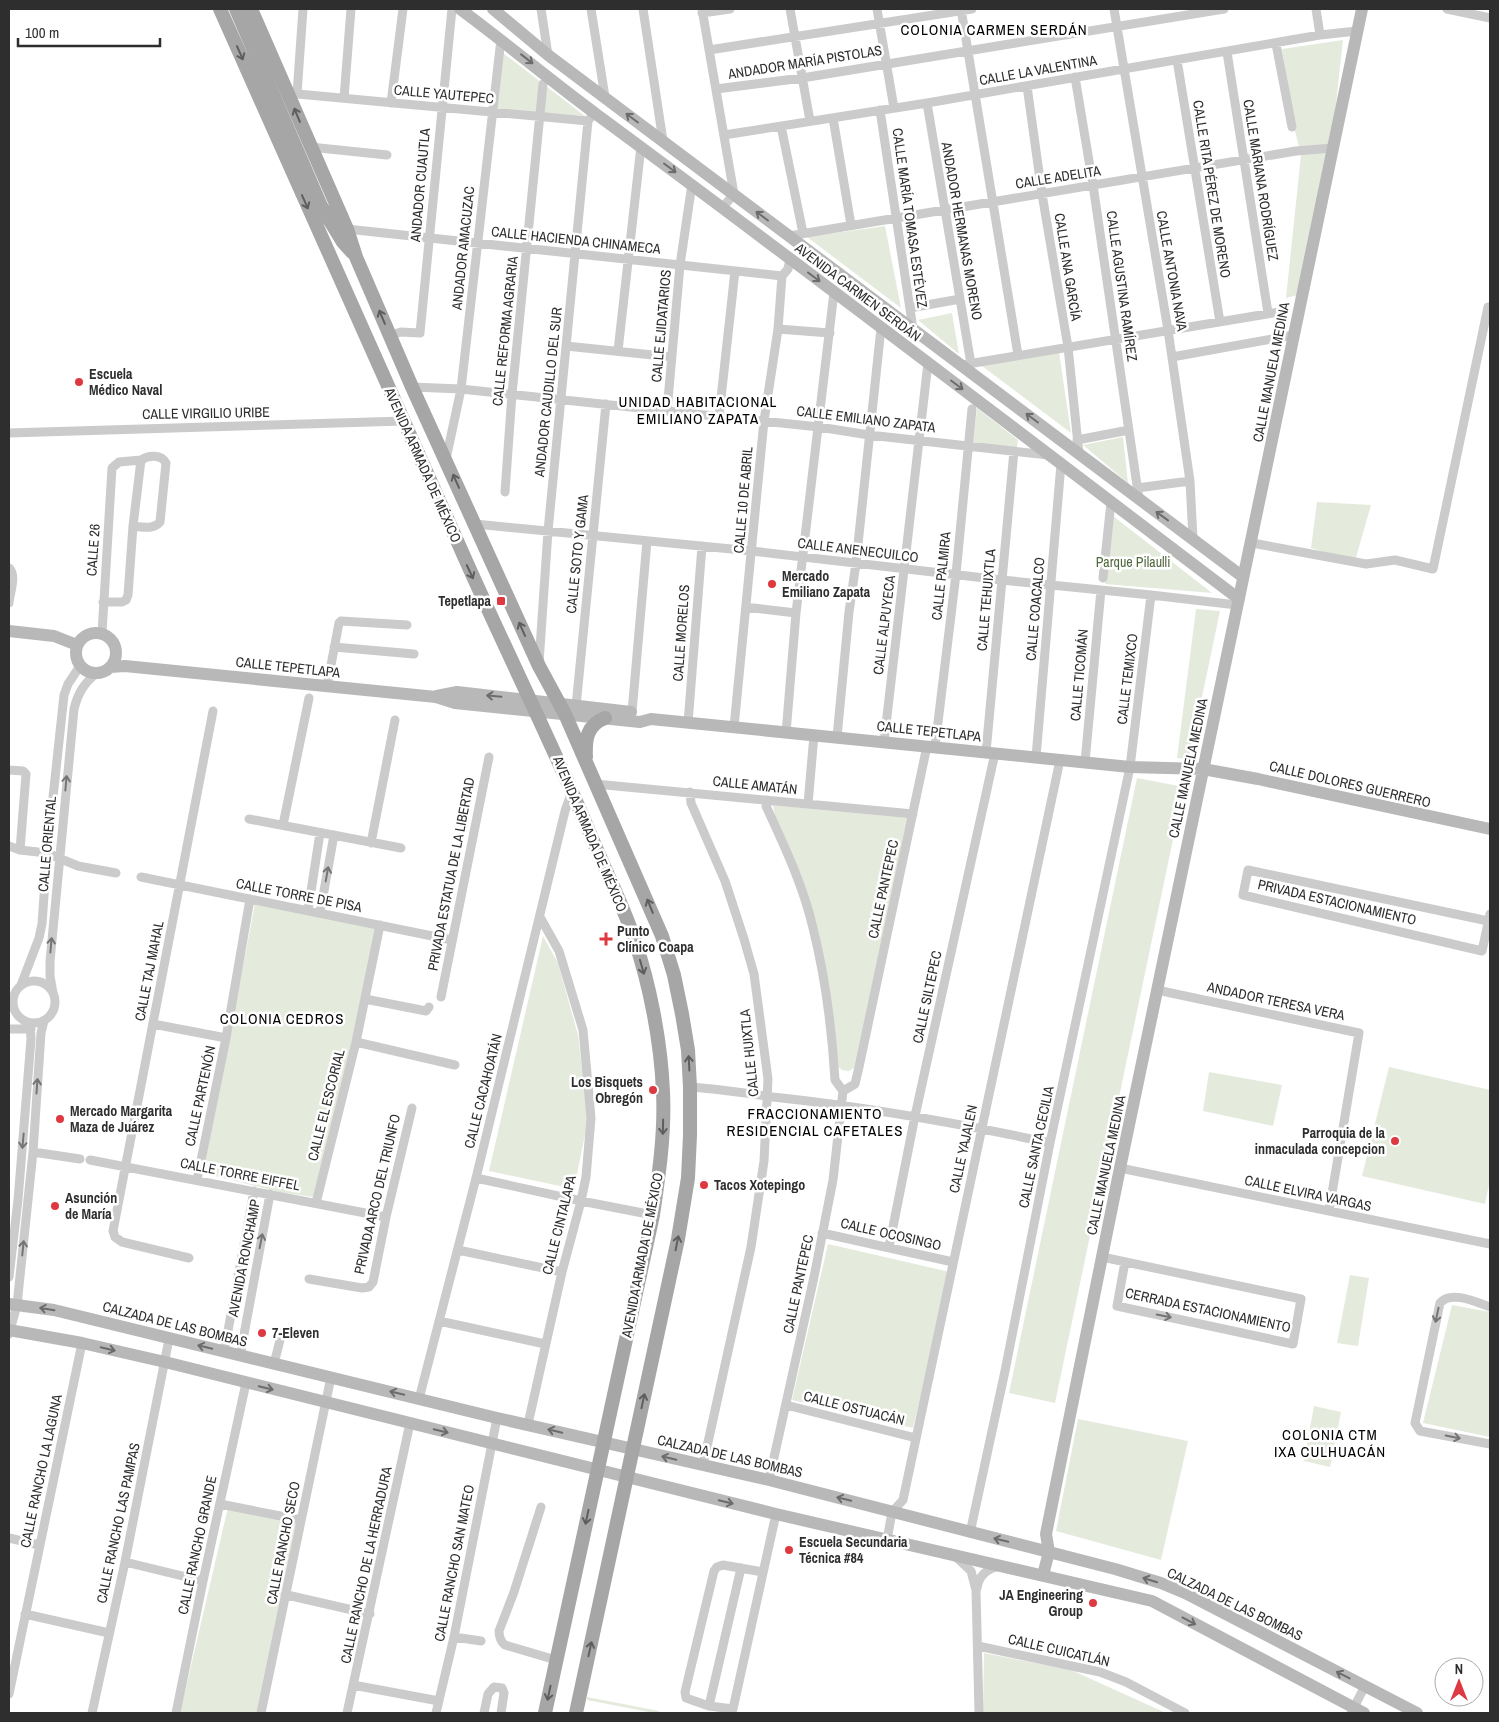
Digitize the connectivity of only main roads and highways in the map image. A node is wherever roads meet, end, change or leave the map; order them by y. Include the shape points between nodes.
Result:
1 (220, 9) edge
2 (236, 9) edge
3 (251, 9) edge
4 (356, 257) junction
5 (606, 718) road end
6 (586, 762) junction
7 (545, 1713) edge
8 (576, 1713) edge

1 -> 7 main road, AVENIDA ARMADA DE MÉXICO via 467,564 572,790 634,937 651,1002 660,1054 664,1130 653,1215
2 - 4 main road via 321,206
4 -> 3 main road, AVENIDA ARMADA DE MÉXICO via 310,147 292,93
6 -> 4 main road, AVENIDA ARMADA DE MÉXICO via 539,666
5 - 6 main road via 589,731
8 -> 6 main road, AVENIDA ARMADA DE MÉXICO via 678,1240 688,1178 690,1135 688,1050 674,975 662,936

